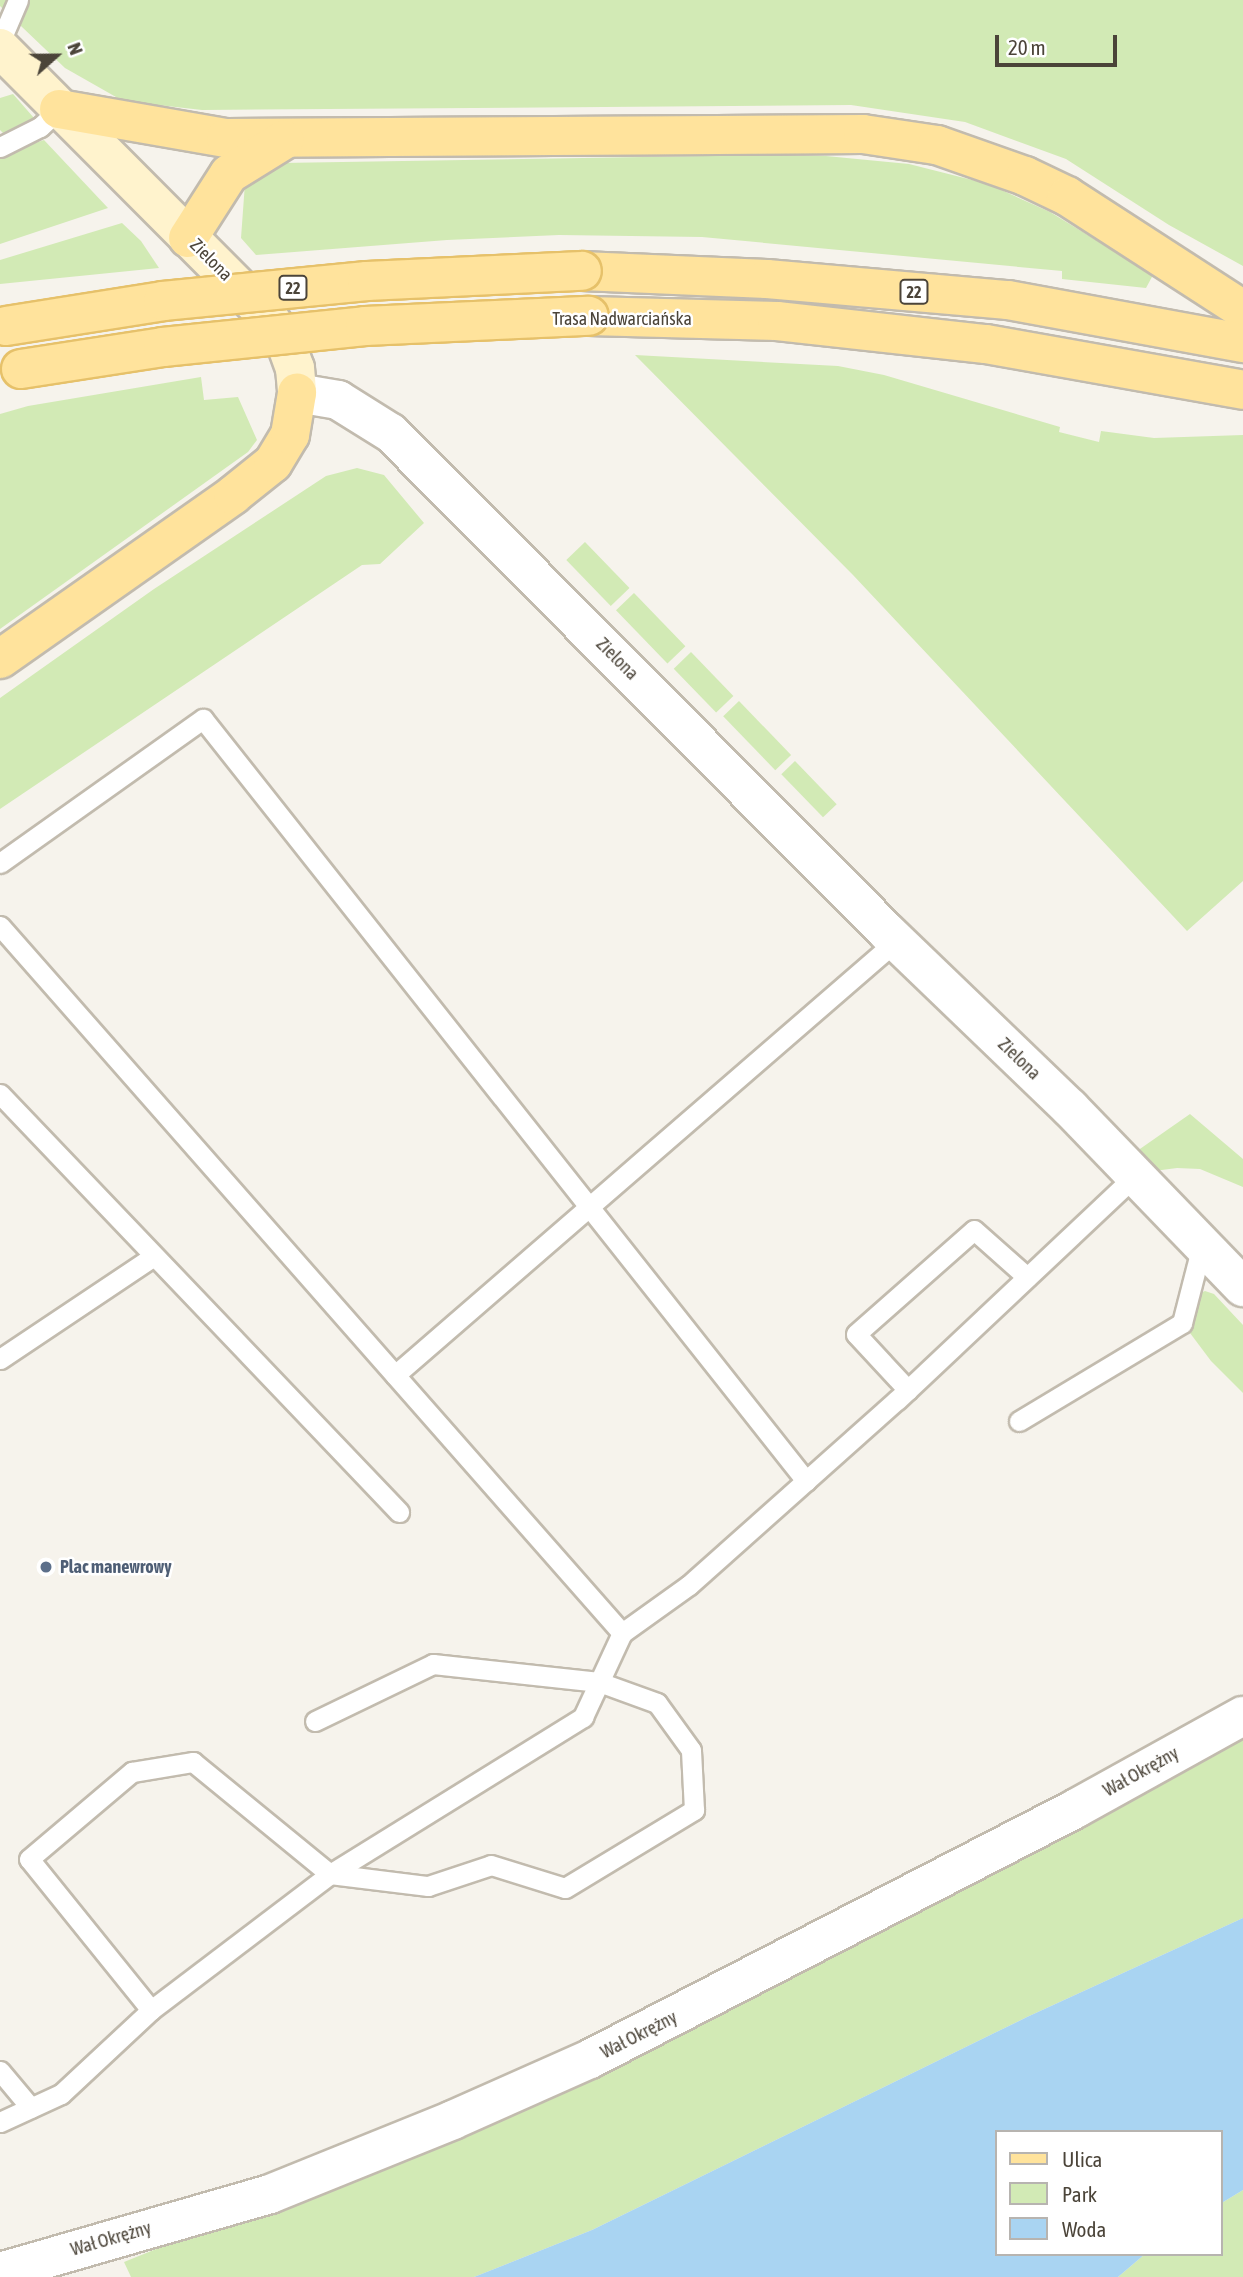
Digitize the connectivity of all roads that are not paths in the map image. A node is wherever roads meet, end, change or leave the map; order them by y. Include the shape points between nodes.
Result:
1 (18, 0) edge
2 (0, 42) edge
3 (0, 48) edge
4 (59, 109) junction
5 (285, 139) junction
6 (0, 147) edge
7 (188, 238) junction
8 (1243, 310) edge
9 (3, 326) edge
10 (1243, 343) edge
11 (10, 371) edge
12 (1243, 390) edge
13 (297, 393) junction
14 (0, 659) edge
15 (0, 863) edge
16 (0, 926) edge
17 (896, 940) junction
18 (0, 1094) edge
19 (1135, 1176) junction
20 (589, 1206) junction
21 (1202, 1245) junction
22 (154, 1256) junction
23 (1027, 1277) junction
24 (1243, 1287) edge
25 (0, 1359) edge
26 (395, 1375) junction
27 (908, 1390) junction
28 (1019, 1421) dead end
29 (806, 1481) junction
30 (399, 1512) dead end
31 (622, 1633) junction
32 (599, 1682) junction
33 (1243, 1716) edge
34 (315, 1720) dead end
35 (330, 1874) junction
36 (151, 2010) junction
37 (0, 2071) edge
38 (31, 2108) junction
39 (0, 2122) edge
40 (0, 2272) edge

1 - 2 lane
3 - 4 street, Zielona
4 - 5 main road via 197,135
4 - 6 lane via 40,127
4 - 7 street, Zielona
5 - 7 main road via 229,174
5 - 8 main road via 863,134 937,145 1067,196
7 - 13 street, Zielona via 269,318 285,341 295,368
9 - 10 main road, 22, bridge via 163,301 368,281 582,271 767,279 1008,300
11 - 12 main road, Trasa Nadwarciańska, bridge via 163,347 365,326 589,316 777,321 986,344
13 - 14 main road via 290,435 273,463
13 - 17 street, Zielona via 338,400 391,433
15 - 20 lane via 203,719
16 - 26 lane
17 - 19 street, Zielona
17 - 20 lane
18 - 22 lane
19 - 21 street, Zielona
19 - 23 lane
20 - 26 lane
20 - 29 lane
21 - 24 street, Zielona
21 - 28 lane via 1182,1323
22 - 25 lane
22 - 30 lane
23 - 27 lane
23 - 27 lane via 974,1230 856,1334
26 - 31 lane
27 - 29 lane
29 - 31 lane via 689,1585
31 - 32 lane
32 - 34 lane via 433,1664
32 - 35 lane via 583,1717
32 - 35 lane via 657,1703 691,1751 694,1810 565,1888 491,1865 428,1886
33 - 40 street, Wał Okrężny via 1075,1809 578,2065 270,2194
35 - 36 lane
35 - 36 lane via 193,1762 132,1772 29,1859
36 - 38 lane via 61,2094
37 - 38 lane
38 - 39 lane

